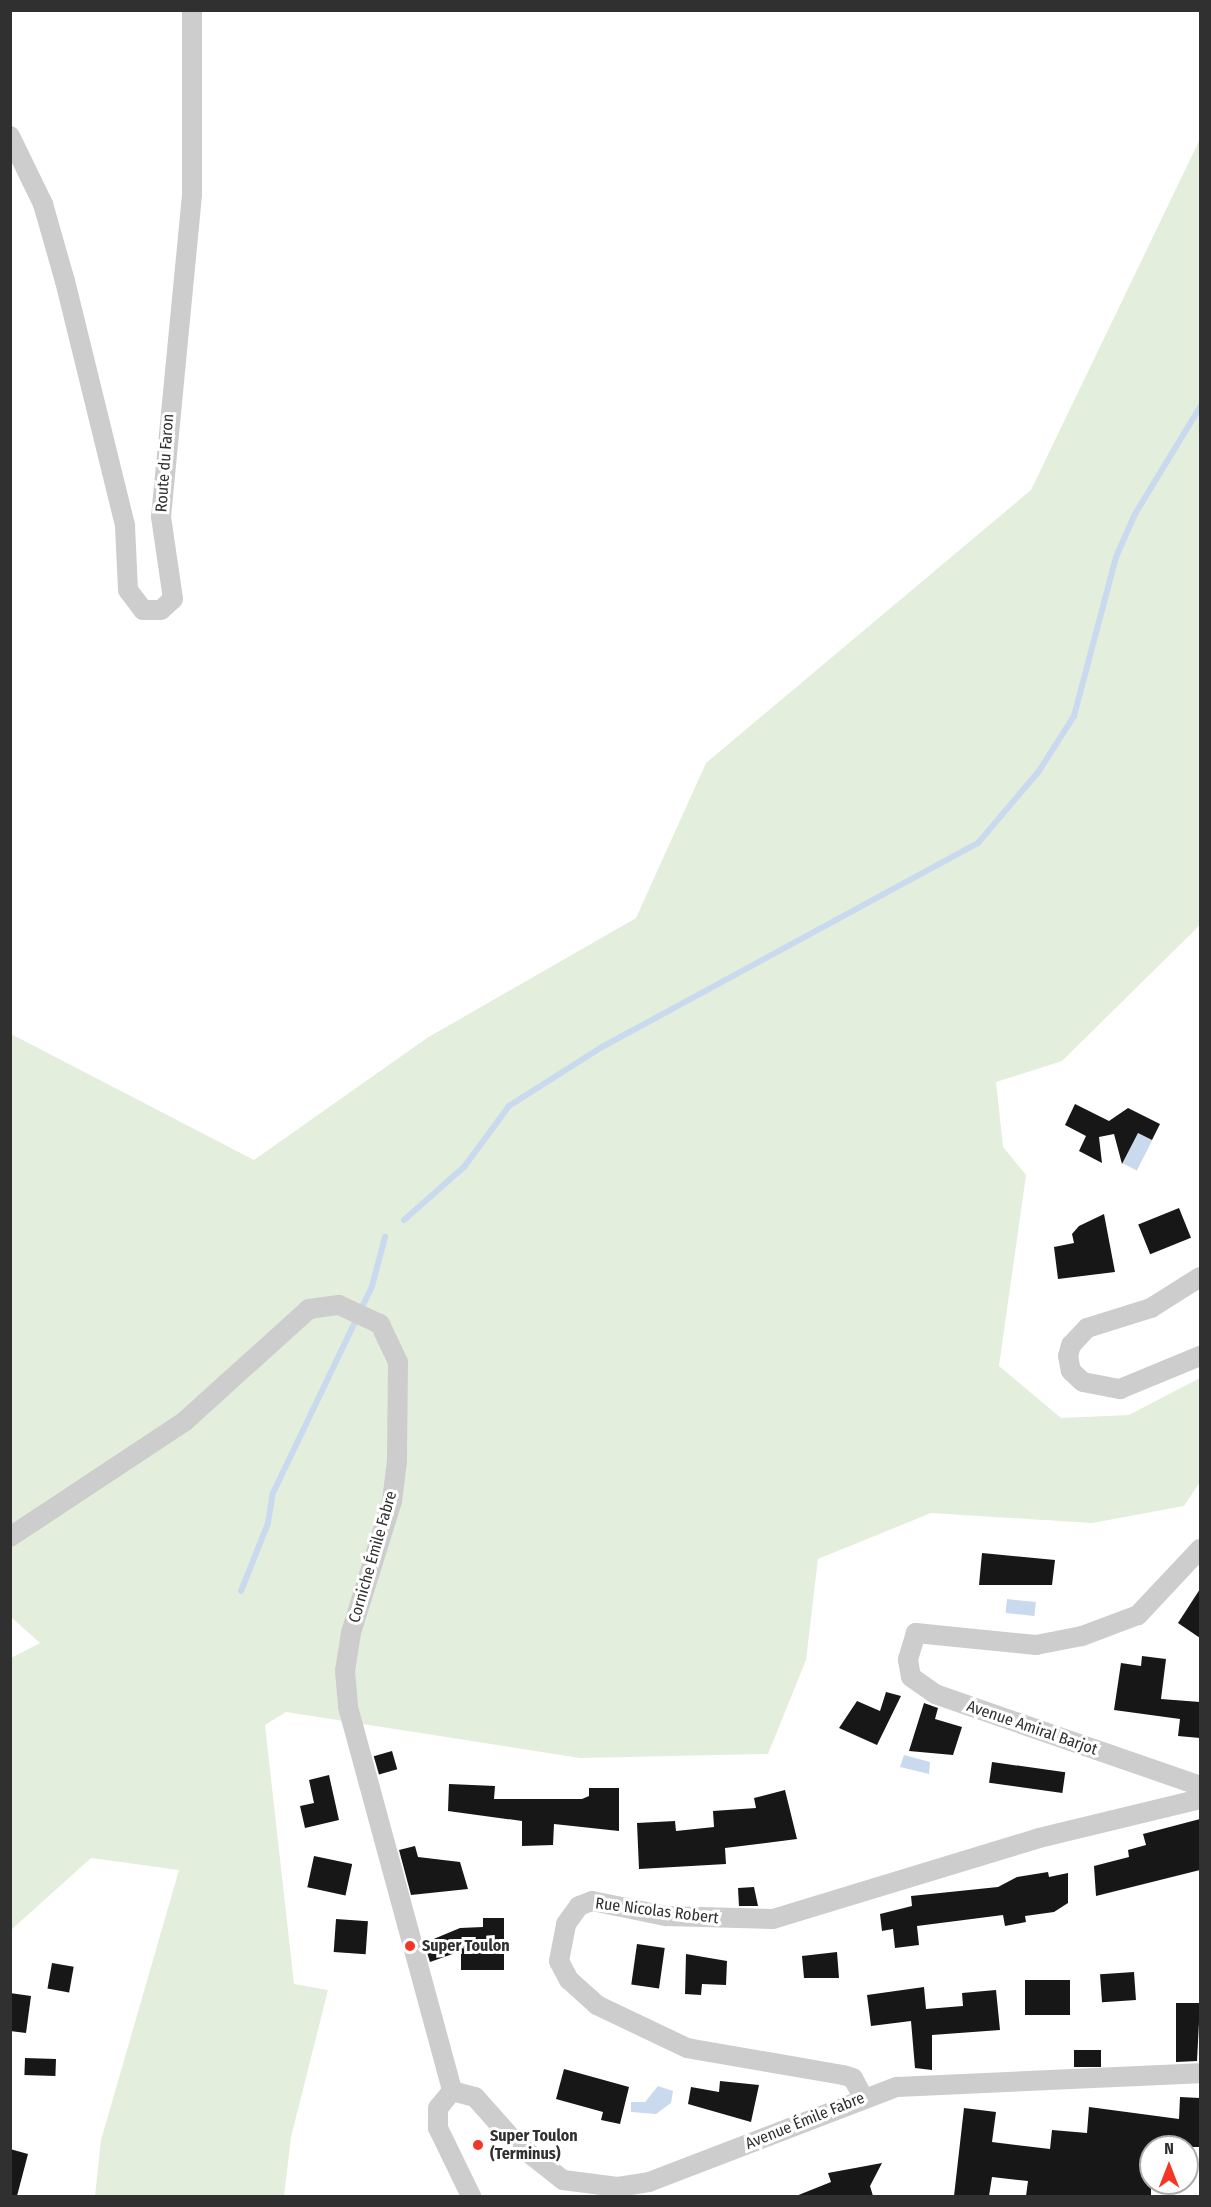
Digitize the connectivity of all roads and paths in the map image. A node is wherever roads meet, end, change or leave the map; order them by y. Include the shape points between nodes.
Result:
1 (192, 10) edge
2 (10, 136) edge
3 (1200, 1277) edge
4 (1200, 1356) edge
5 (10, 1537) edge
6 (1200, 1550) edge
7 (1200, 1786) edge
8 (1200, 1799) edge
9 (1200, 2073) edge
10 (452, 2091) junction
11 (863, 2097) junction
12 (471, 2196) edge

1 - 2 street, Route du Faron via 192,194 161,517 173,599 161,610 143,610 128,590 125,526 65,281 43,204
3 - 4 street via 1151,1308 1087,1328 1071,1345 1068,1356 1071,1371 1083,1383 1120,1389
5 - 10 street, Corniche Émile Fabre via 184,1421 293,1319 318,1305 359,1311 380,1324 398,1362 401,1395 392,1501 351,1633 345,1671 358,1750
6 - 7 street, Avenue Amiral Barjot via 1138,1615 1082,1636 1036,1645 916,1633 908,1660 911,1677 935,1694
8 - 11 street, Rue Nicolas Robert via 1039,1838 773,1919 666,1916 592,1901 579,1906 566,1924 559,1961 569,1980 597,2005 687,2048 853,2078
9 - 11 street, Avenue Émile Fabre via 926,2084
10 - 11 street, Avenue Émile Fabre via 475,2097 546,2169 586,2187 649,2182
10 - 12 street via 438,2108 438,2128

